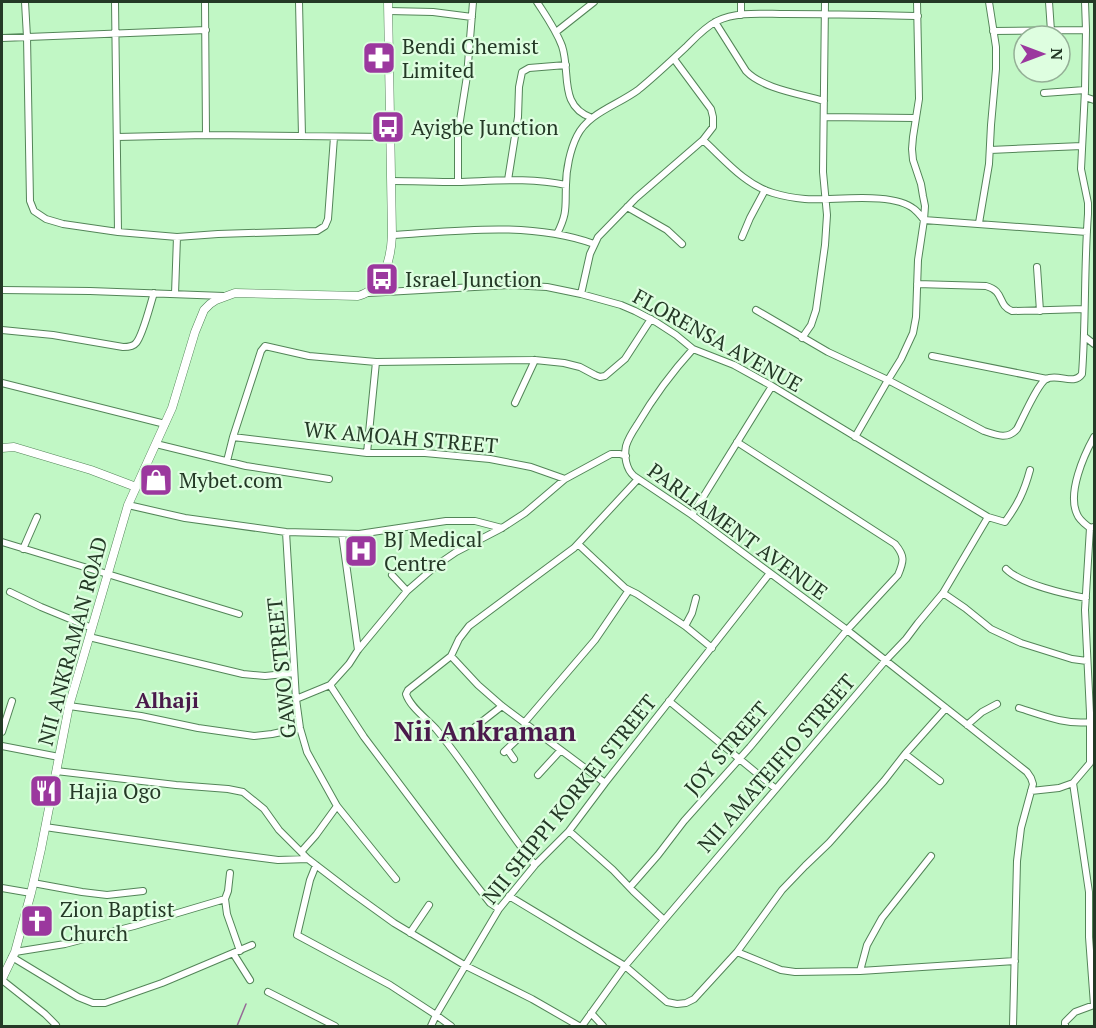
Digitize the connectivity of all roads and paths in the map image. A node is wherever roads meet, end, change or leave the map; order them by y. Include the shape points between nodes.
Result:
1 (25, 2) edge
2 (115, 2) edge
3 (205, 2) edge
4 (299, 2) edge
5 (388, 2) edge
6 (472, 2) edge
7 (537, 2) edge
8 (594, 2) edge
9 (741, 2) edge
10 (825, 2) edge
11 (918, 2) edge
12 (989, 2) edge
13 (1049, 2) edge
14 (1085, 2) edge
15 (389, 11) junction
16 (825, 14) junction
17 (741, 15) junction
18 (918, 16) junction
19 (472, 17) junction
20 (715, 22) junction
21 (1051, 24) edge
22 (206, 30) junction
23 (1072, 30) edge
24 (1086, 30) junction
25 (556, 32) junction
26 (993, 32) junction
27 (1012, 32) edge
28 (115, 33) junction
29 (27, 37) junction
30 (2, 38) edge
31 (674, 59) junction
32 (566, 65) junction
33 (1044, 93) dead end
34 (1085, 94) junction
35 (1095, 100) edge
36 (824, 101) junction
37 (824, 117) junction
38 (592, 118) junction
39 (915, 118) junction
40 (206, 135) junction
41 (302, 136) junction
42 (334, 136) junction
43 (117, 137) junction
44 (390, 137) junction
45 (704, 140) junction
46 (1082, 146) junction
47 (990, 150) junction
48 (508, 180) junction
49 (391, 181) junction
50 (458, 182) junction
51 (566, 185) junction
52 (765, 190) junction
53 (1086, 195) junction
54 (826, 199) junction
55 (1095, 201) edge
56 (627, 207) junction
57 (924, 220) junction
58 (979, 223) junction
59 (118, 232) junction
60 (1087, 232) junction
61 (557, 234) junction
62 (392, 235) junction
63 (177, 237) junction
64 (742, 237) dead end
65 (594, 244) junction
66 (682, 244) dead end
67 (1037, 267) dead end
68 (917, 284) junction
69 (2, 290) edge
70 (154, 293) junction
71 (368, 293) junction
72 (175, 294) junction
73 (581, 294) junction
74 (225, 296) junction
75 (1084, 309) junction
76 (756, 310) dead end
77 (1040, 311) junction
78 (651, 319) junction
79 (2, 330) edge
80 (1085, 337) junction
81 (802, 338) junction
82 (1095, 344) edge
83 (693, 349) junction
84 (932, 356) dead end
85 (535, 360) junction
86 (376, 362) junction
87 (1047, 378) junction
88 (888, 380) junction
89 (2, 383) edge
90 (772, 386) junction
91 (515, 403) dead end
92 (165, 424) junction
93 (233, 437) junction
94 (855, 437) junction
95 (1095, 437) edge
96 (737, 442) junction
97 (156, 444) junction
98 (2, 448) edge
99 (367, 453) junction
100 (626, 456) junction
101 (226, 461) junction
102 (1030, 470) dead end
103 (329, 479) dead end
104 (565, 479) junction
105 (638, 479) junction
106 (136, 487) junction
107 (128, 505) junction
108 (692, 515) junction
109 (37, 517) dead end
110 (988, 517) junction
111 (502, 528) junction
112 (1092, 528) edge
113 (286, 532) junction
114 (342, 534) junction
115 (2, 542) edge
116 (578, 544) junction
117 (23, 549) junction
118 (1006, 569) dead end
119 (770, 573) junction
120 (108, 574) junction
121 (392, 575) dead end
122 (629, 590) junction
123 (407, 591) junction
124 (10, 592) dead end
125 (943, 593) junction
126 (696, 598) dead end
127 (1086, 598) junction
128 (239, 614) dead end
129 (685, 626) junction
130 (92, 628) junction
131 (847, 630) junction
132 (89, 637) junction
133 (712, 648) junction
134 (358, 650) junction
135 (451, 656) junction
136 (885, 661) junction
137 (1088, 661) junction
138 (294, 673) junction
139 (330, 685) junction
140 (296, 699) junction
141 (12, 700) dead end
142 (669, 701) junction
143 (998, 704) dead end
144 (69, 706) junction
145 (502, 706) junction
146 (946, 708) junction
147 (1019, 708) dead end
148 (1092, 712) edge
149 (1090, 722) junction
150 (527, 725) junction
151 (967, 725) junction
152 (475, 727) dead end
153 (300, 728) junction
154 (2, 732) edge
155 (2, 746) edge
156 (560, 751) junction
157 (905, 754) junction
158 (58, 757) junction
159 (514, 759) dead end
160 (739, 759) junction
161 (56, 771) junction
162 (538, 775) dead end
163 (940, 781) dead end
164 (605, 783) junction
165 (1073, 783) junction
166 (776, 789) junction
167 (1030, 791) junction
168 (337, 806) junction
169 (45, 827) junction
170 (569, 831) junction
171 (301, 852) junction
172 (932, 856) dead end
173 (308, 859) junction
174 (316, 865) junction
175 (535, 865) junction
176 (230, 873) dead end
177 (396, 879) dead end
178 (33, 883) junction
179 (630, 887) junction
180 (2, 888) edge
181 (142, 891) dead end
182 (1092, 891) edge
183 (31, 893) junction
184 (509, 896) junction
185 (225, 899) junction
186 (429, 905) dead end
187 (499, 909) junction
188 (664, 920) junction
189 (410, 933) junction
190 (252, 945) dead end
191 (236, 952) junction
192 (737, 952) junction
193 (13, 954) junction
194 (1015, 961) junction
195 (466, 966) junction
196 (625, 966) junction
197 (860, 971) junction
198 (2, 979) edge
199 (250, 980) dead end
200 (268, 992) dead end
201 (1094, 1005) edge
202 (591, 1013) junction
203 (436, 1015) junction
204 (56, 1025) edge
205 (335, 1026) edge
206 (431, 1026) edge
207 (451, 1026) edge
208 (581, 1026) edge
209 (603, 1026) edge
210 (1013, 1026) edge
211 (1065, 1026) edge

1 - 29 street
2 - 28 street
3 - 22 street
4 - 41 street
5 - 15 street
6 - 19 street
7 - 25 street
8 - 25 street
9 - 17 street
10 - 16 street
11 - 18 street
12 - 26 street
13 - 21 street
14 - 24 street
15 - 19 street
15 - 44 street
16 - 17 street
16 - 18 street
16 - 36 street
17 - 20 street
18 - 39 street via 919,99
19 - 50 street via 458,133
20 - 31 street
20 - 36 street via 752,77
22 - 28 street
22 - 40 street
23 - 24 street
24 - 34 street
25 - 32 street
26 - 27 street
26 - 47 street via 996,69
28 - 29 street
28 - 43 street
29 - 30 street
29 - 59 street via 30,201 34,211 63,224
31 - 38 street via 629,96
31 - 45 street via 713,114 713,127
32 - 38 street via 570,99 578,111
32 - 48 street via 522,72
33 - 34 street
34 - 35 street
34 - 46 street
36 - 37 street
37 - 39 street
37 - 54 street
38 - 51 street via 576,138
39 - 57 street via 913,160 921,184
40 - 41 street
40 - 43 street
41 - 42 street
42 - 44 street
42 - 63 street via 325,226 317,231
43 - 59 street
44 - 49 street
45 - 52 street via 747,180
45 - 56 street
46 - 47 street
46 - 53 street
47 - 58 street
48 - 50 street
48 - 51 street
49 - 50 street
49 - 62 street
51 - 61 street via 567,207
52 - 54 street via 791,198
52 - 64 street
53 - 55 street
53 - 60 street
54 - 57 street via 888,200 913,208
54 - 81 street via 819,298 811,325
56 - 65 street
56 - 66 street via 667,230
57 - 58 street
57 - 68 street
58 - 60 street
59 - 63 street
60 - 75 street
61 - 62 street via 492,230
61 - 65 street
62 - 71 street via 387,265
63 - 72 street
65 - 73 street
67 - 77 street
68 - 77 street via 986,286 995,289 1008,310
68 - 88 street via 913,333
69 - 70 street
70 - 72 street
70 - 79 street via 141,334 131,346
71 - 73 street, FLORENSA AVENUE via 511,285
71 - 74 street via 358,297 241,293
72 - 74 street
73 - 78 street, FLORENSA AVENUE via 621,305
74 - 92 street, NII ANKRAMAN ROAD via 210,304 200,318
75 - 77 street
75 - 80 street
76 - 81 street
78 - 83 street, FLORENSA AVENUE
78 - 85 street via 625,359 605,376 564,363
80 - 82 street
80 - 87 street via 1080,378
81 - 88 street
83 - 90 street, FLORENSA AVENUE
83 - 100 street, PARLIAMENT AVENUE via 644,413 626,444
84 - 87 street
85 - 86 street
85 - 91 street
86 - 93 street via 309,356 265,346
86 - 99 street
87 - 88 street via 1017,429 1004,436 969,423
88 - 94 street
89 - 92 street
90 - 94 street, FLORENSA AVENUE
90 - 96 street
92 - 97 street, NII ANKRAMAN ROAD
93 - 99 street, WK AMOAH STREET
93 - 101 street
94 - 110 street, FLORENSA AVENUE
95 - 112 street via 1080,467 1075,500 1076,513
96 - 108 street
96 - 131 street, JOY STREET via 901,551 898,575
97 - 101 street
97 - 106 street, NII ANKRAMAN ROAD
98 - 106 street via 14,447 46,456
99 - 104 street, WK AMOAH STREET via 490,459
100 - 104 street via 611,454
100 - 105 street, PARLIAMENT AVENUE via 629,472
101 - 103 street
102 - 110 street via 1024,490 1005,522
104 - 111 street
105 - 108 street, PARLIAMENT AVENUE
105 - 116 street
106 - 107 street, NII ANKRAMAN ROAD
107 - 113 street via 185,518
107 - 120 street, NII ANKRAMAN ROAD
108 - 119 street, PARLIAMENT AVENUE
109 - 117 street
110 - 125 street, NII AMATEIFIO STREET
111 - 114 street via 475,521 446,521
111 - 123 street via 456,552
112 - 127 street
113 - 114 street
113 - 138 street, GAWO STREET
114 - 134 street
115 - 117 street
116 - 122 street
116 - 135 street via 470,626
117 - 120 street
118 - 127 street via 1047,588
119 - 131 street, PARLIAMENT AVENUE
119 - 133 street, NII SHIPPI KORKEI STREET
120 - 128 street
120 - 130 street, NII ANKRAMAN ROAD
121 - 123 street
122 - 129 street
122 - 150 street via 595,640
123 - 134 street
124 - 130 street
125 - 136 street, NII AMATEIFIO STREET
125 - 137 street via 991,629 1021,643
126 - 129 street
127 - 137 street
129 - 133 street
130 - 132 street, NII ANKRAMAN ROAD
131 - 136 street, PARLIAMENT AVENUE
131 - 160 street, JOY STREET
132 - 138 street via 243,674
132 - 144 street, NII ANKRAMAN ROAD
133 - 142 street, NII SHIPPI KORKEI STREET
134 - 139 street
135 - 145 street
135 - 175 street via 408,690 408,701 451,747
136 - 146 street, PARLIAMENT AVENUE
136 - 166 street, NII AMATEIFIO STREET
137 - 148 street
138 - 140 street, GAWO STREET
139 - 140 street
139 - 187 street via 459,864
140 - 153 street, GAWO STREET
141 - 154 street
142 - 160 street
142 - 164 street, NII SHIPPI KORKEI STREET
143 - 151 street
144 - 153 street via 254,736
144 - 158 street, NII ANKRAMAN ROAD
145 - 150 street
145 - 152 street
146 - 151 street, PARLIAMENT AVENUE
146 - 157 street
147 - 149 street via 1058,720
148 - 149 street
149 - 165 street via 1090,763
150 - 156 street
150 - 159 street via 506,751
151 - 167 street, PARLIAMENT AVENUE via 1027,772 1033,784
153 - 168 street, GAWO STREET via 307,752
155 - 158 street
156 - 162 street
156 - 164 street
157 - 163 street
157 - 192 street via 830,843 782,890
158 - 161 street, NII ANKRAMAN ROAD
160 - 166 street
160 - 179 street, JOY STREET
161 - 169 street, NII ANKRAMAN ROAD
161 - 171 street via 243,792 264,809
164 - 170 street, NII SHIPPI KORKEI STREET
165 - 167 street
165 - 182 street
166 - 188 street, NII AMATEIFIO STREET
167 - 194 street via 1017,861
168 - 171 street
168 - 177 street, GAWO STREET
169 - 173 street via 278,860
169 - 178 street, NII ANKRAMAN ROAD
170 - 175 street, NII SHIPPI KORKEI STREET
170 - 179 street
171 - 173 street
172 - 197 street via 882,918 867,945
173 - 174 street
174 - 189 street
174 - 203 street via 297,935
175 - 184 street, NII SHIPPI KORKEI STREET
176 - 185 street
178 - 181 street via 100,895
178 - 183 street, NII ANKRAMAN ROAD
179 - 188 street
180 - 183 street
182 - 201 street via 1089,918
183 - 193 street, NII ANKRAMAN ROAD
184 - 187 street, NII SHIPPI KORKEI STREET
184 - 196 street
185 - 191 street
185 - 193 street via 65,944
186 - 189 street
187 - 195 street, NII SHIPPI KORKEI STREET
188 - 196 street, NII AMATEIFIO STREET
189 - 195 street
190 - 191 street
191 - 193 street via 105,1003 78,997
191 - 199 street
192 - 196 street via 686,1003 667,1002
192 - 197 street via 781,970
193 - 198 street, NII ANKRAMAN ROAD
194 - 197 street
194 - 210 street
195 - 203 street, NII SHIPPI KORKEI STREET
195 - 208 street
196 - 202 street, NII AMATEIFIO STREET
198 - 204 street
200 - 205 street
201 - 211 street via 1075,1012
202 - 208 street, NII AMATEIFIO STREET
202 - 209 street
203 - 206 street, NII SHIPPI KORKEI STREET
203 - 207 street

